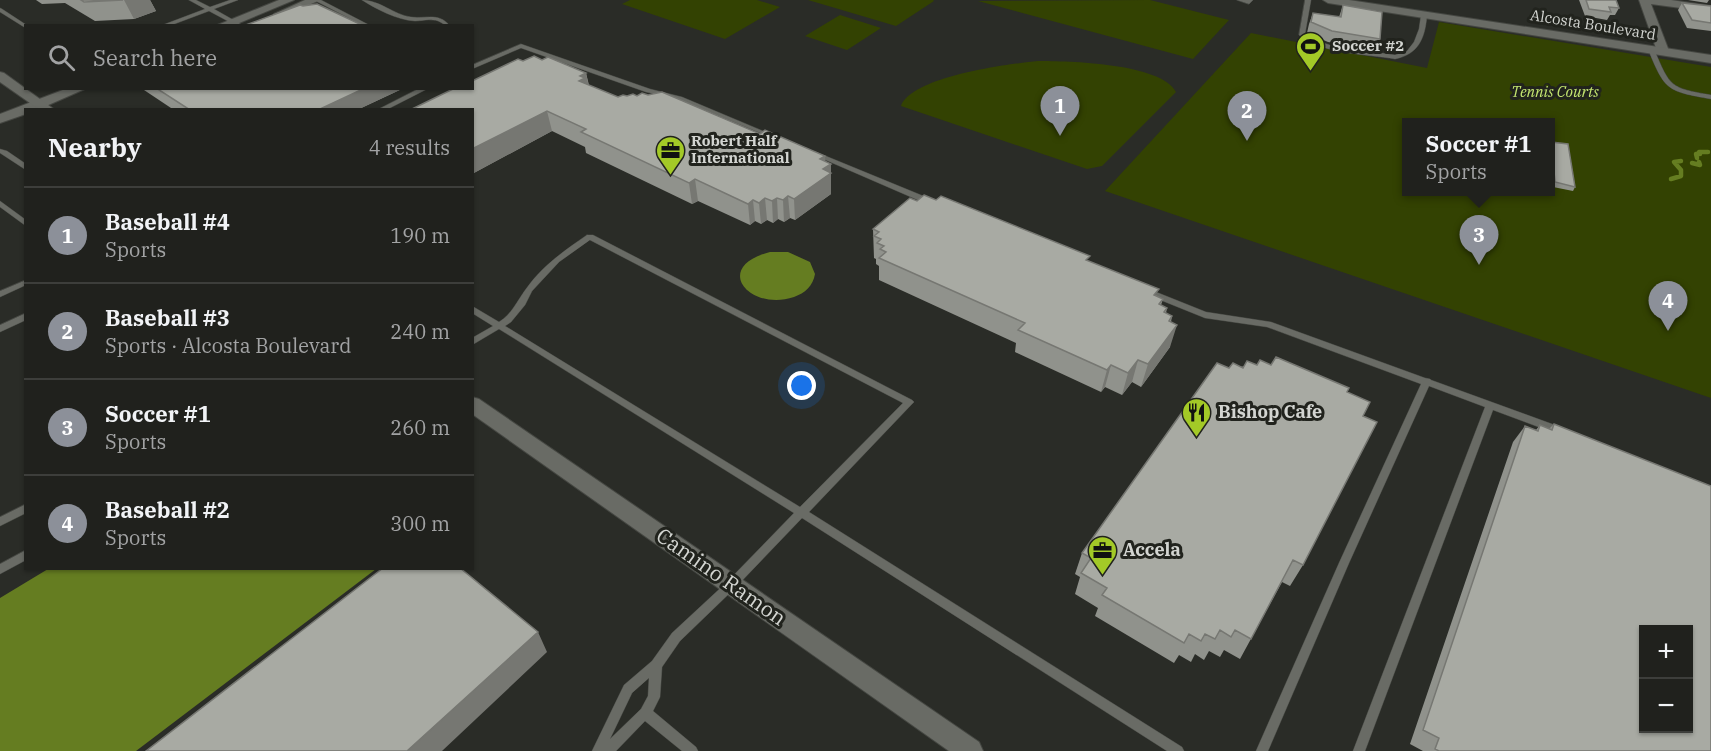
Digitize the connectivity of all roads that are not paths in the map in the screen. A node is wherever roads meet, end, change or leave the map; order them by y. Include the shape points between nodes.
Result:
1 (192, 0) edge
2 (235, 0) edge
3 (289, 0) edge
4 (316, 0) edge
5 (365, 0) edge
6 (1240, 0) edge
7 (1250, 0) edge
8 (1308, 0) edge
9 (1328, 0) edge
10 (1404, 0) edge
11 (1646, 0) edge
12 (208, 9) junction
13 (1711, 9) edge
14 (0, 10) edge
15 (1424, 15) junction
16 (237, 23) edge
17 (167, 24) edge
18 (255, 24) edge
19 (365, 24) edge
20 (447, 24) edge
21 (24, 25) edge
22 (1658, 48) junction
23 (1711, 50) edge
24 (548, 55) junction
25 (1711, 59) edge
26 (537, 60) edge
27 (474, 67) edge
28 (0, 76) edge
29 (44, 90) edge
30 (77, 90) edge
31 (422, 90) edge
32 (28, 96) junction
33 (1711, 97) edge
34 (0, 107) edge
35 (45, 107) edge
36 (384, 108) edge
37 (24, 113) edge
38 (0, 119) edge
39 (786, 142) edge
40 (0, 151) edge
41 (807, 151) edge
42 (24, 166) edge
43 (0, 203) edge
44 (941, 206) edge
45 (24, 222) edge
46 (24, 283) edge
47 (1139, 288) edge
48 (0, 294) edge
49 (474, 310) edge
50 (24, 317) edge
51 (497, 325) junction
52 (0, 329) edge
53 (474, 341) edge
54 (1427, 381) junction
55 (474, 405) edge
56 (1490, 406) junction
57 (1573, 436) edge
58 (24, 509) edge
59 (802, 513) junction
60 (0, 522) edge
61 (24, 555) edge
62 (0, 569) edge
63 (731, 585) junction
64 (656, 665) junction
65 (645, 713) junction
66 (598, 751) edge
67 (607, 751) edge
68 (692, 751) edge
69 (970, 751) edge
70 (1178, 751) edge
71 (1262, 751) edge
72 (1359, 751) edge

1 - 12 lane
2 - 12 lane
3 - 16 street
4 - 18 street
4 - 19 lane
5 - 20 lane via 409,18 436,18
6 - 7 lane
8 - 15 lane via 1302,35 1307,40 1395,57 1412,51 1421,37
9 - 15 street, Alcosta Boulevard
10 - 22 street, Alcosta Boulevard
11 - 13 street
11 - 22 street
12 - 16 lane
12 - 17 lane
14 - 21 lane
15 - 22 street, Alcosta Boulevard
22 - 23 street, Alcosta Boulevard
22 - 25 street, Alcosta Boulevard
22 - 33 lane via 1664,82 1679,91
24 - 26 lane
24 - 27 lane via 521,46
24 - 39 lane via 648,91 680,98
28 - 32 street
29 - 32 street
30 - 35 street
31 - 36 lane
32 - 34 street
32 - 35 street
37 - 38 street
40 - 42 lane
41 - 44 lane
43 - 45 lane
46 - 48 lane
47 - 54 lane via 1205,315 1268,324
49 - 51 lane
50 - 52 lane
51 - 53 lane
51 - 59 lane
51 - 59 lane via 508,320 556,260 590,237 909,402
54 - 56 lane
54 - 71 lane
55 - 63 street, Camino Ramon
56 - 57 lane
56 - 72 lane
58 - 60 lane
59 - 63 lane
59 - 70 lane
61 - 62 lane
63 - 64 lane via 676,637
63 - 69 street, Camino Ramon
64 - 65 lane via 654,698
64 - 66 lane via 628,689
65 - 67 lane
65 - 68 lane

